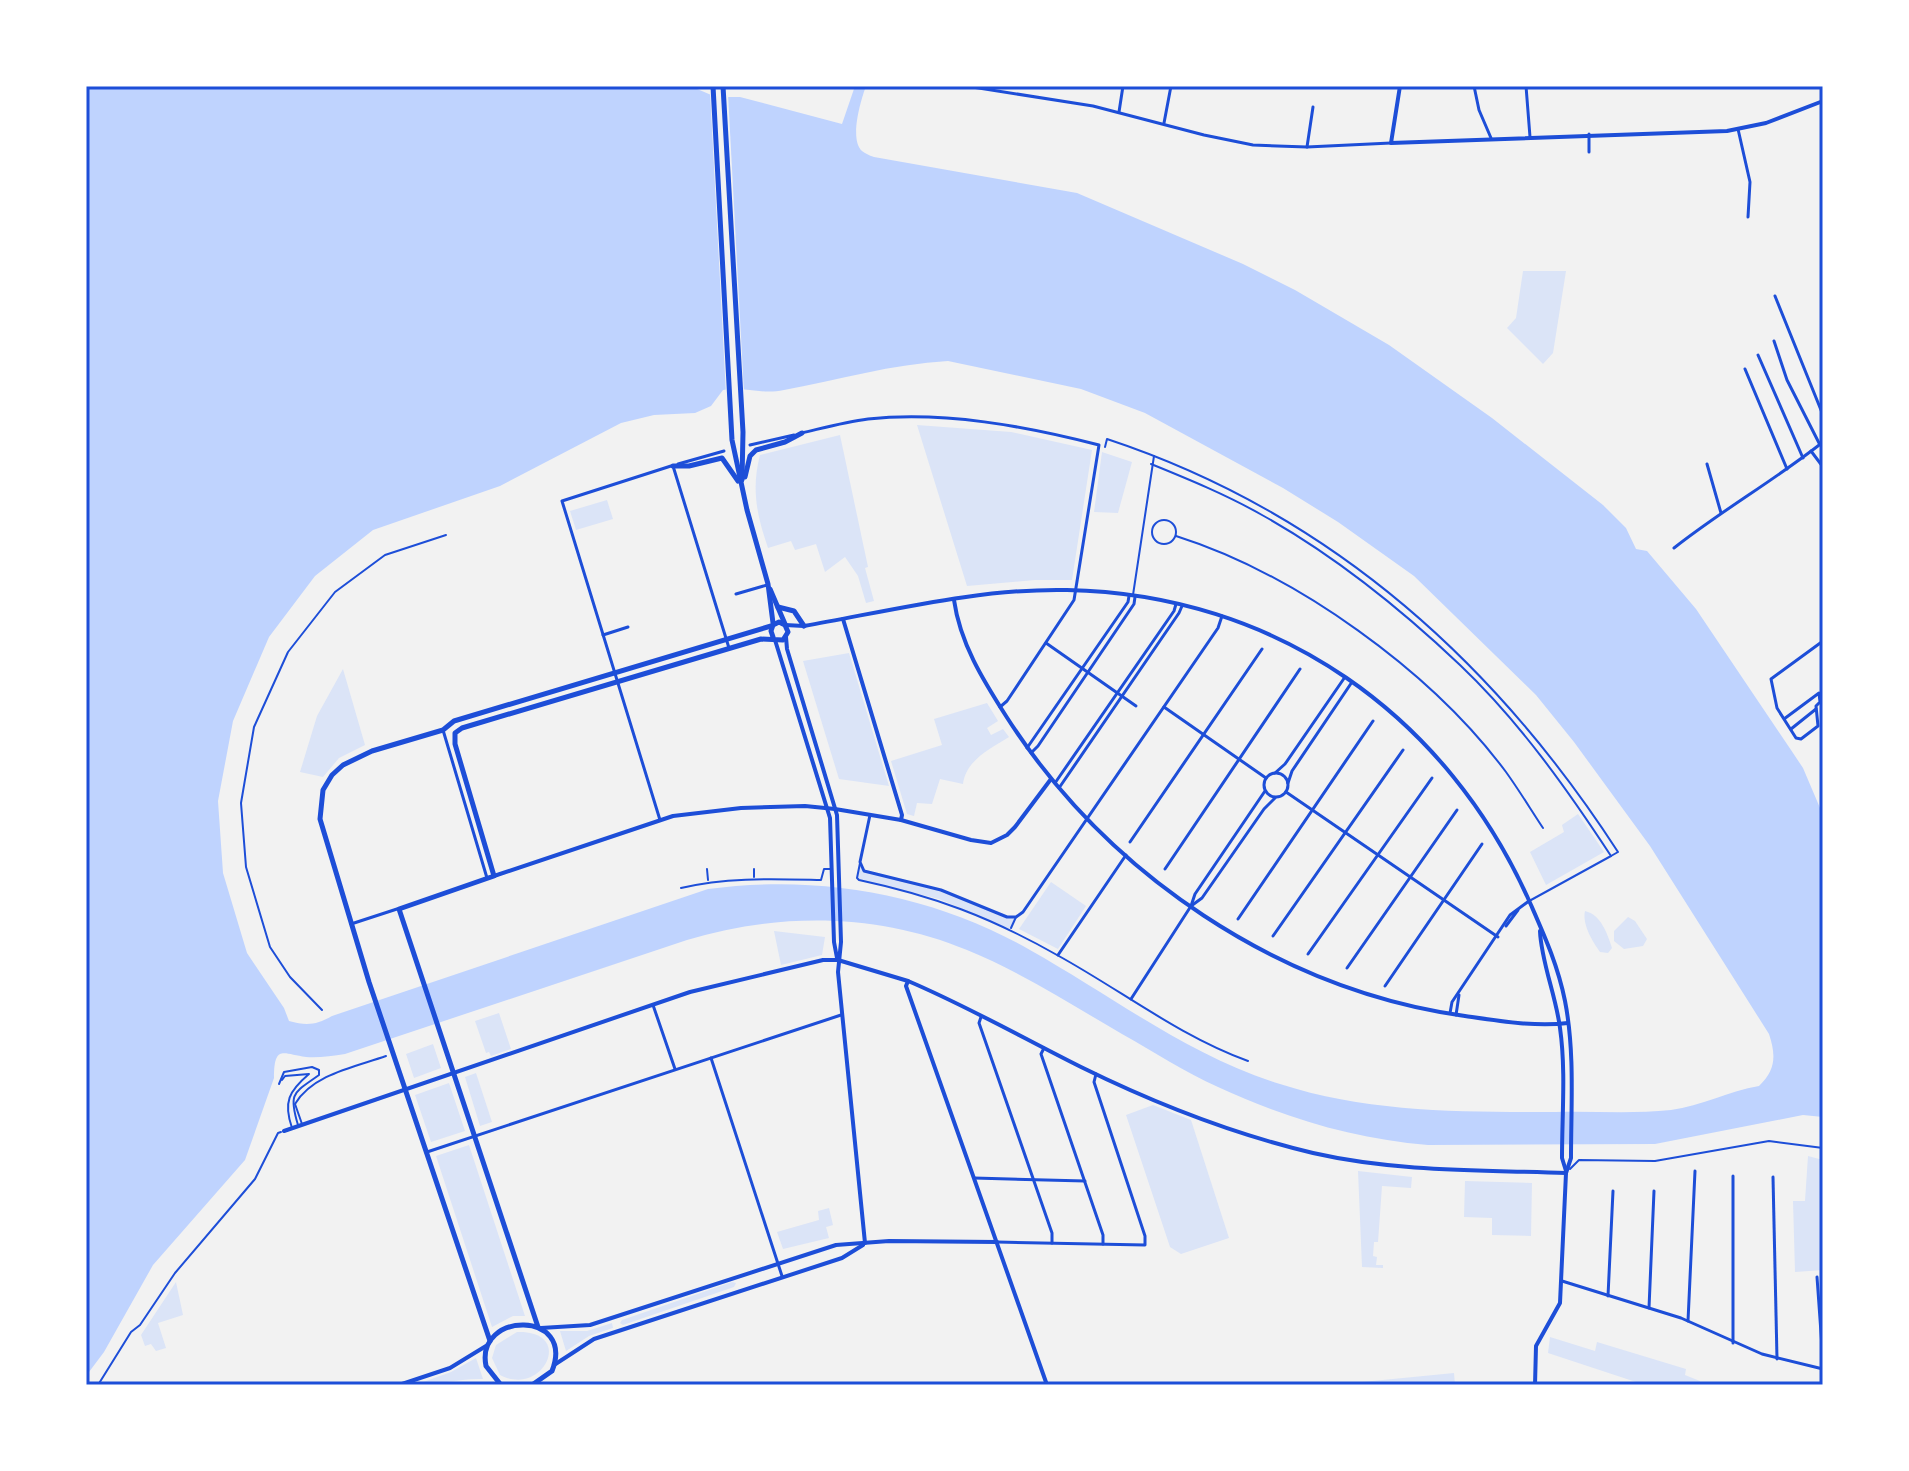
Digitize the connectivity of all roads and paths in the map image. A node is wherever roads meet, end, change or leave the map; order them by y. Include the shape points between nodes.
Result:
1 (713, 86) edge
2 (723, 86) edge
3 (966, 86) edge
4 (1123, 86) edge
5 (1171, 86) edge
6 (1400, 86) edge
7 (1474, 86) edge
8 (1526, 86) edge
9 (1823, 101) edge
10 (1313, 107) dead end
11 (1119, 112) junction
12 (1164, 123) junction
13 (1738, 129) junction
14 (1589, 134) junction
15 (1530, 137) junction
16 (1491, 138) junction
17 (1391, 143) junction
18 (1307, 147) junction
19 (1589, 152) dead end
20 (1748, 217) dead end
21 (1775, 296) dead end
22 (1774, 341) dead end
23 (1758, 355) dead end
24 (1745, 369) dead end
25 (1823, 415) edge
26 (802, 433) junction
27 (1821, 443) edge
28 (750, 445) dead end
29 (1105, 447) dead end
30 (724, 451) dead end
31 (1811, 451) junction
32 (1154, 456) junction
33 (1803, 458) junction
34 (1151, 464) junction
35 (1707, 464) dead end
36 (673, 466) junction
37 (1823, 467) edge
38 (1787, 470) junction
39 (742, 489) junction
40 (1721, 513) junction
41 (1142, 527) junction
42 (1152, 529) junction
43 (446, 535) dead end
44 (1176, 536) junction
45 (1674, 548) dead end
46 (768, 584) junction
47 (1076, 590) junction
48 (736, 594) dead end
49 (1132, 596) junction
50 (954, 600) junction
51 (326, 603) junction
52 (1179, 605) junction
53 (329, 606) dead end
54 (778, 607) junction
55 (1222, 616) junction
56 (843, 619) junction
57 (785, 624) junction
58 (773, 626) junction
59 (804, 626) junction
60 (628, 627) dead end
61 (603, 635) junction
62 (787, 636) junction
63 (774, 638) junction
64 (727, 641) junction
65 (1823, 641) edge
66 (1046, 643) junction
67 (729, 648) junction
68 (1262, 649) dead end
69 (1300, 669) dead end
70 (1086, 671) junction
71 (615, 674) junction
72 (1345, 677) junction
73 (617, 681) junction
74 (1352, 682) junction
75 (1118, 694) junction
76 (1123, 697) junction
77 (1136, 706) dead end
78 (1000, 707) junction
79 (1164, 707) junction
80 (1816, 709) junction
81 (1784, 719) junction
82 (1373, 721) dead end
83 (1790, 729) junction
84 (443, 730) junction
85 (455, 733) junction
86 (1203, 734) junction
87 (1306, 734) junction
88 (1313, 739) junction
89 (1029, 750) junction
90 (1403, 750) dead end
91 (1239, 759) junction
92 (1275, 773) junction
93 (1266, 778) junction
94 (1432, 778) dead end
95 (1288, 783) junction
96 (1055, 784) junction
97 (1265, 791) junction
98 (1286, 792) junction
99 (1275, 798) junction
100 (827, 808) junction
101 (835, 809) junction
102 (1312, 810) junction
103 (1457, 810) dead end
104 (870, 815) junction
105 (1087, 819) junction
106 (660, 820) junction
107 (901, 820) junction
108 (1543, 828) dead end
109 (1345, 832) junction
110 (1130, 842) dead end
111 (1482, 844) dead end
112 (1228, 846) junction
113 (1235, 851) junction
114 (1126, 855) junction
115 (1378, 855) junction
116 (1611, 856) junction
117 (860, 862) junction
118 (707, 869) dead end
119 (754, 869) dead end
120 (1165, 869) dead end
121 (832, 871) junction
122 (491, 877) junction
123 (1411, 877) junction
124 (754, 879) junction
125 (708, 881) junction
126 (681, 888) dead end
127 (1444, 900) junction
128 (1529, 901) junction
129 (1191, 906) junction
130 (399, 909) junction
131 (1016, 917) junction
132 (1238, 919) dead end
133 (351, 924) junction
134 (1010, 929) junction
135 (1540, 929) junction
136 (1273, 936) dead end
137 (1498, 937) junction
138 (1308, 954) dead end
139 (1058, 955) junction
140 (838, 960) junction
141 (1347, 968) dead end
142 (908, 981) junction
143 (1385, 986) dead end
144 (1131, 999) junction
145 (653, 1005) junction
146 (322, 1010) dead end
147 (843, 1015) junction
148 (1453, 1015) junction
149 (981, 1017) junction
150 (1568, 1023) junction
151 (1560, 1024) junction
152 (1044, 1048) junction
153 (386, 1056) dead end
154 (711, 1058) junction
155 (1248, 1061) dead end
156 (675, 1070) junction
157 (454, 1073) junction
158 (1096, 1074) junction
159 (406, 1089) junction
160 (300, 1125) junction
161 (292, 1128) junction
162 (283, 1131) joint
163 (475, 1136) junction
164 (1823, 1148) edge
165 (427, 1152) junction
166 (1695, 1171) dead end
167 (1566, 1173) junction
168 (1733, 1176) dead end
169 (1773, 1177) dead end
170 (974, 1178) junction
171 (1033, 1179) junction
172 (1085, 1181) junction
173 (1613, 1191) dead end
174 (1654, 1191) dead end
175 (997, 1242) junction
176 (865, 1243) junction
177 (1052, 1243) junction
178 (1103, 1244) junction
179 (778, 1262) junction
180 (782, 1276) junction
181 (1817, 1277) dead end
182 (1562, 1281) junction
183 (1575, 1286) junction
184 (1561, 1289) junction
185 (1608, 1296) junction
186 (1649, 1308) junction
187 (1688, 1321) junction
188 (540, 1328) junction
189 (489, 1343) junction
190 (1733, 1343) junction
191 (1777, 1359) junction
192 (1823, 1361) edge
193 (553, 1368) junction
194 (1823, 1369) edge
195 (98, 1385) edge
196 (399, 1385) edge
197 (459, 1385) edge
198 (500, 1385) edge
199 (532, 1385) edge
200 (549, 1385) edge
201 (1047, 1385) edge
202 (1535, 1385) edge

1 - 39 main road via 732,433
2 - 39 main road
3 - 11 street
4 - 11 street
5 - 12 street
6 - 17 main road
7 - 16 street
8 - 15 street
9 - 13 main road
10 - 18 street
11 - 12 street
12 - 18 street via 1243,143
13 - 14 main road
13 - 20 street via 1750,182
14 - 15 main road
14 - 19 street
15 - 16 main road
16 - 17 main road
17 - 18 street
21 - 25 street
22 - 27 street via 1787,380
23 - 33 street
24 - 38 street
26 - 28 street
26 - 39 main road via 754,452
26 - 47 street via 873,419 938,419 1011,425 1099,445
27 - 31 street
29 - 32 street via 1107,439
30 - 36 street
31 - 33 street
31 - 37 street
32 - 34 street
32 - 116 street via 1265,507 1427,624 1489,684 1561,769 1618,852
33 - 38 street
34 - 41 street
34 - 116 street via 1261,514 1416,626 1510,720
35 - 40 street
36 - 39 main road via 722,458
36 - 61 street via 562,501
36 - 64 street
38 - 40 street
39 - 46 main road
40 - 45 street
41 - 42 street
41 - 49 street
42 - 44 street via 1157,522 1168,521
42 - 44 street via 1161,544
43 - 51 street via 385,555
44 - 108 street via 1255,568 1397,660 1473,733
46 - 48 street
46 - 54 main road
46 - 58 main road
47 - 49 main road
47 - 50 main road
47 - 66 street
49 - 52 main road
49 - 70 street via 1134,604
50 - 56 main road
50 - 78 main road via 963,638
51 - 53 street
51 - 146 street via 288,652 254,727 241,803 246,867 270,947
52 - 55 main road
52 - 75 street
52 - 76 street via 1179,613
54 - 57 main road
54 - 59 main road via 794,611
55 - 72 main road via 1287,643
55 - 79 street
56 - 59 main road
56 - 107 main road
57 - 58 main road
57 - 59 main road
57 - 62 main road
58 - 63 main road
58 - 64 main road
59 - 62 main road
60 - 61 street
61 - 71 street
62 - 63 main road
62 - 101 main road
63 - 67 main road
63 - 100 main road
64 - 67 street
64 - 71 main road
65 - 81 street via 1771,679
66 - 70 street
66 - 78 street
67 - 73 main road
68 - 86 street
69 - 91 street
70 - 75 street
70 - 89 street
71 - 73 street
71 - 84 main road via 454,721
72 - 74 main road
72 - 87 street
73 - 85 main road
73 - 106 street
74 - 88 street
74 - 128 main road via 1406,725 1452,773 1492,827
75 - 76 street
75 - 96 street
76 - 77 street
76 - 96 street
78 - 89 main road
79 - 86 street
79 - 105 street
80 - 81 street via 1819,693
80 - 83 street
80 - 83 street via 1818,726 1798,740
81 - 83 street
82 - 102 street
84 - 85 street
84 - 122 street
84 - 133 main road via 360,755 328,781 320,800 321,827
85 - 122 main road
86 - 91 street
86 - 110 street
87 - 88 street
87 - 92 street
88 - 95 street
89 - 96 main road
90 - 109 street
91 - 93 street
91 - 120 street
92 - 93 street
92 - 95 street
93 - 97 street
94 - 115 street
95 - 98 street
96 - 105 main road
96 - 107 main road via 1007,835 991,843
97 - 99 street
97 - 112 street
98 - 99 street
98 - 102 street
99 - 113 street
100 - 101 main road
100 - 106 main road via 726,809
100 - 121 main road
101 - 104 main road
101 - 140 main road
102 - 109 street
102 - 132 street
103 - 123 street
104 - 107 main road
104 - 117 street
105 - 114 main road
105 - 131 street
106 - 122 main road
109 - 115 street
109 - 136 street
111 - 127 street
112 - 113 street
112 - 129 street
113 - 129 street
114 - 129 main road
114 - 139 street
115 - 123 street
115 - 138 street
116 - 128 street
117 - 131 street via 864,871 941,890
117 - 134 street via 859,880 939,899
118 - 125 street
119 - 124 street
121 - 124 street via 824,869 821,880
121 - 140 main road
122 - 130 main road
123 - 127 street
123 - 141 street
124 - 125 street
125 - 126 street
127 - 137 street
127 - 143 street
128 - 135 main road
128 - 137 street via 1510,915
129 - 144 street
129 - 148 main road via 1316,976
130 - 133 street
130 - 157 main road
131 - 134 street
133 - 159 main road
134 - 139 street
135 - 150 main road via 1555,963
135 - 151 main road
137 - 148 street via 1452,1002
139 - 144 street
140 - 142 main road
140 - 145 main road
140 - 147 main road
142 - 149 main road
142 - 170 main road
144 - 155 street
145 - 156 street
145 - 157 main road
147 - 154 street
147 - 176 main road
148 - 151 main road
149 - 152 main road
149 - 171 street
150 - 151 main road
150 - 167 main road via 1571,1158
151 - 167 main road
152 - 158 main road
152 - 172 street via 1041,1054
153 - 160 street via 303,1090 295,1104
154 - 156 street
154 - 179 street
156 - 163 street
157 - 159 main road
157 - 163 main road
158 - 167 main road via 1201,1119 1311,1153 1390,1166
158 - 178 street via 1094,1082 1145,1236 1145,1245
159 - 160 main road
159 - 165 main road
160 - 161 main road
160 - 161 street via 294,1096 319,1075 312,1067 284,1072 279,1084 285,1076 309,1074 291,1095 287,1113
161 - 162 main road
162 - 195 street via 255,1179 175,1273
163 - 165 street
163 - 188 main road
164 - 167 street via 1769,1141 1655,1161 1579,1160
165 - 189 main road
166 - 187 street
167 - 182 main road
168 - 190 street
169 - 191 street
170 - 171 street
170 - 175 main road
171 - 172 street
171 - 177 street
172 - 178 street
173 - 185 street
174 - 186 street
175 - 176 main road
175 - 177 street
175 - 201 main road
176 - 179 main road via 836,1245
176 - 180 main road via 842,1258
177 - 178 street
179 - 180 street
179 - 188 main road via 590,1325
180 - 193 main road via 594,1339
181 - 192 street
182 - 183 street
182 - 184 main road
183 - 184 street
183 - 185 street
184 - 202 main road via 1558,1310 1536,1346
185 - 186 street
186 - 187 street
187 - 190 street
188 - 189 main road via 511,1326
188 - 193 main road via 554,1344
189 - 196 main road via 450,1368
189 - 198 main road via 486,1366
190 - 191 street
191 - 194 street
193 - 199 main road
193 - 200 main road
197 - 198 main road

